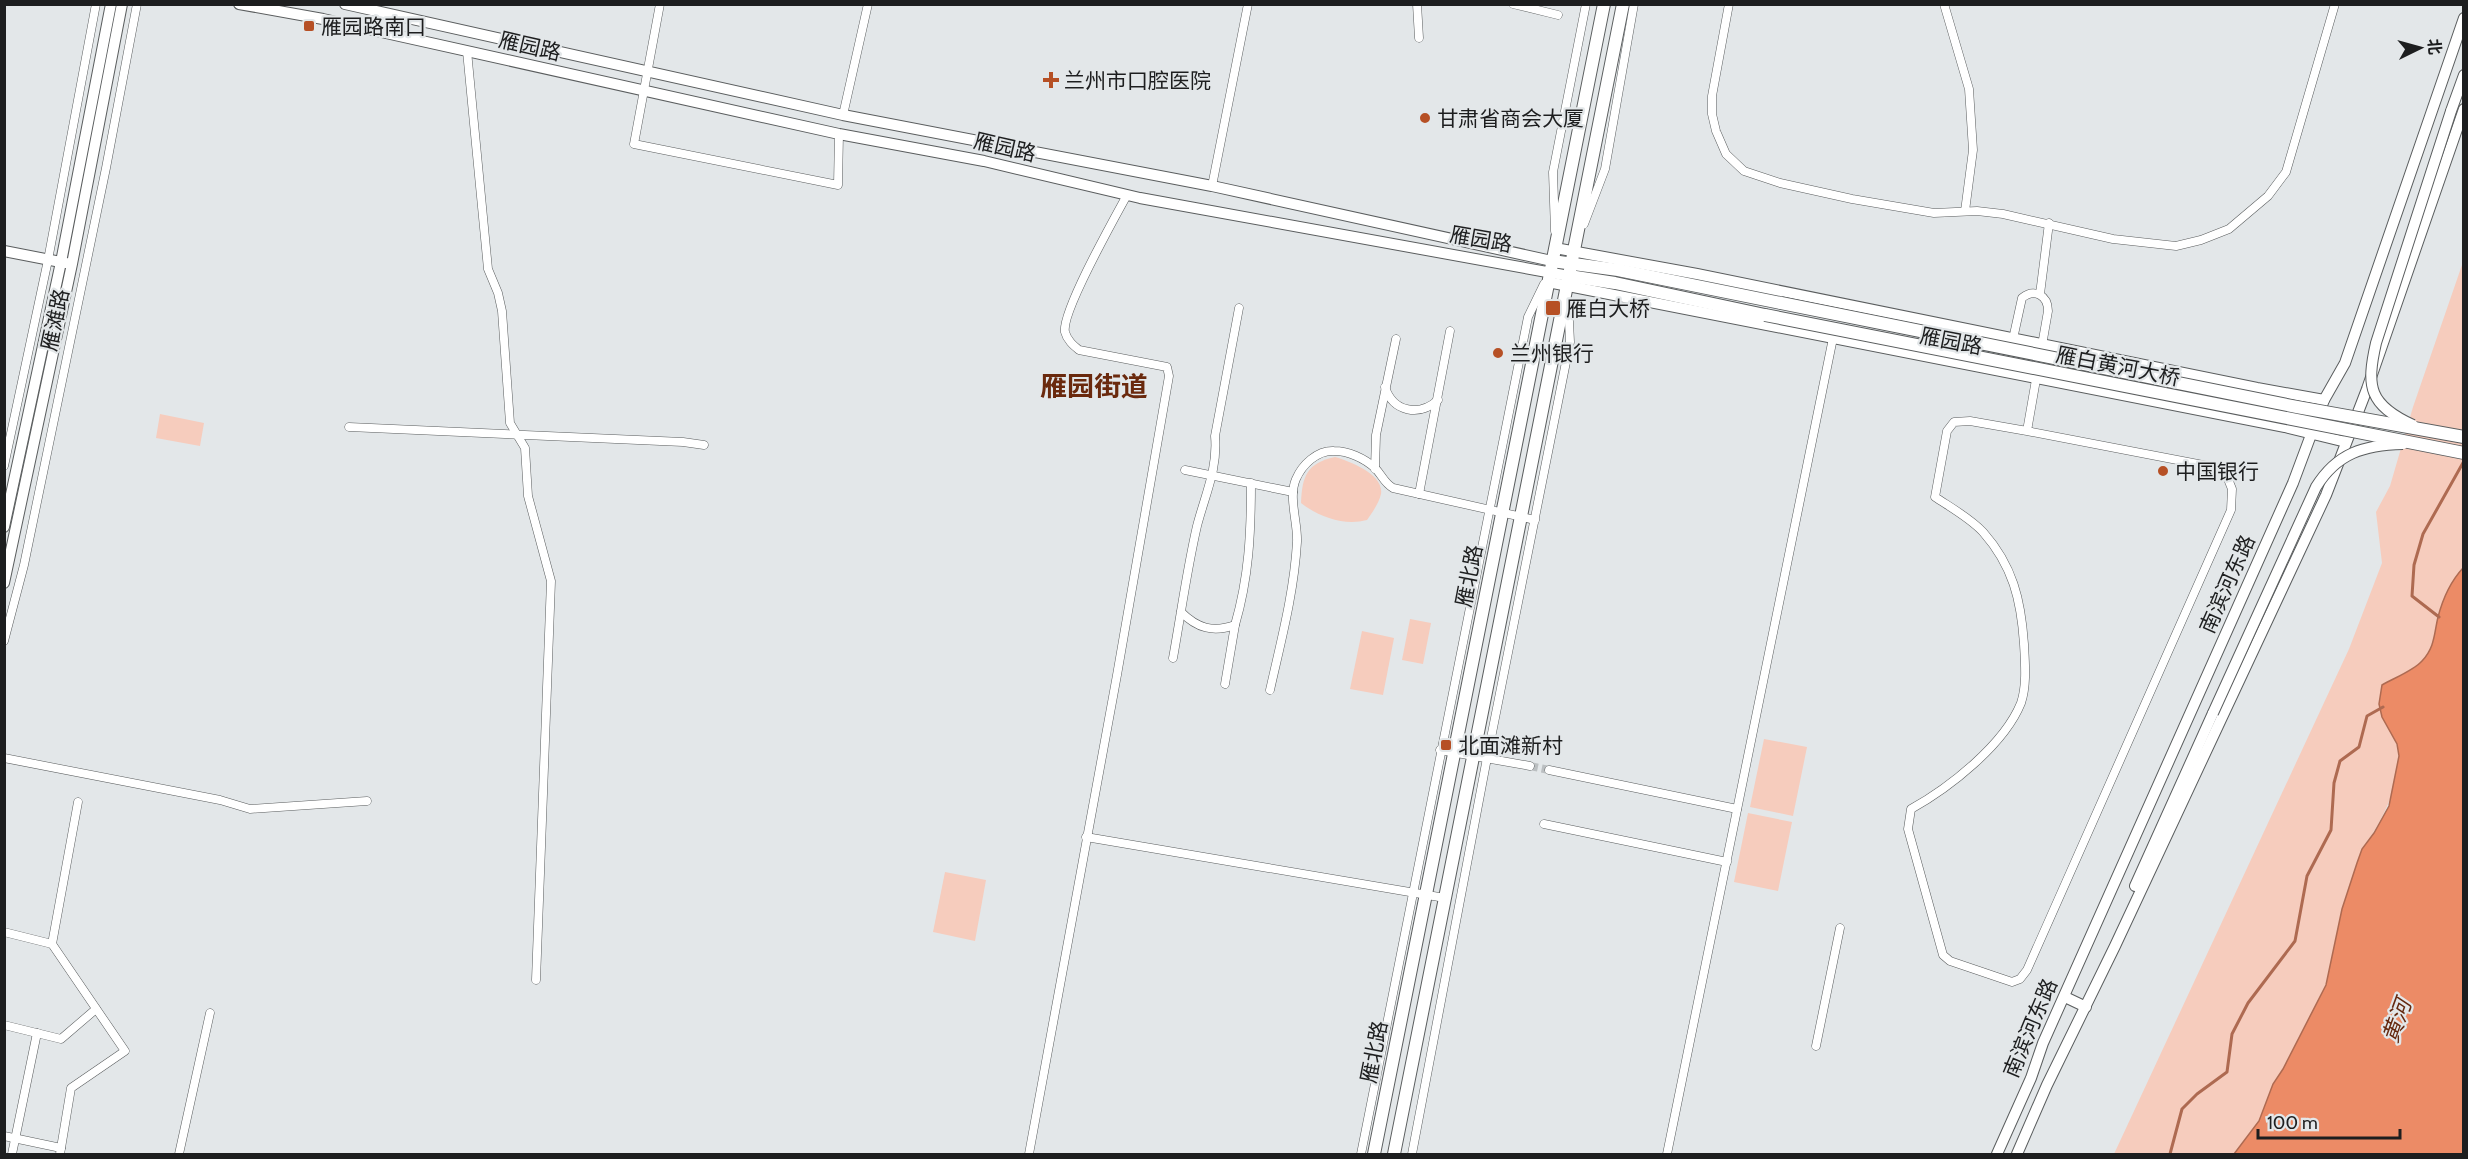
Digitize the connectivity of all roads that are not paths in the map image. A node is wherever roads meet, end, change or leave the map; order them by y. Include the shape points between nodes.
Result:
1 (96, 4) edge
2 (111, 4) edge
3 (122, 4) edge
4 (137, 4) edge
5 (238, 4) edge
6 (345, 4) edge
7 (660, 4) edge
8 (868, 4) edge
9 (1248, 4) edge
10 (1417, 4) edge
11 (1513, 4) edge
12 (1586, 4) edge
13 (1604, 4) edge
14 (1623, 4) edge
15 (1634, 4) edge
16 (1729, 4) edge
17 (1944, 4) edge
18 (2335, 4) edge
19 (1558, 15) dead end
20 (2463, 18) edge
21 (1419, 39) dead end
22 (466, 51) junction
23 (647, 70) junction
24 (2463, 75) edge
25 (644, 89) junction
26 (2463, 109) edge
27 (843, 115) junction
28 (838, 134) junction
29 (1212, 186) junction
30 (1126, 195) junction
31 (1965, 211) junction
32 (2049, 223) junction
33 (4, 251) edge
34 (1574, 251) junction
35 (48, 260) junction
36 (66, 263) junction
37 (1551, 266) junction
38 (1569, 275) junction
39 (2040, 294) junction
40 (1781, 303) joint
41 (1239, 308) dead end
42 (1766, 315) joint
43 (1450, 331) dead end
44 (1833, 338) junction
45 (1396, 339) dead end
46 (2013, 339) junction
47 (2042, 345) junction
48 (2035, 378) junction
49 (1385, 385) junction
50 (1438, 400) junction
51 (2324, 400) junction
52 (349, 427) dead end
53 (2424, 430) junction
54 (2027, 431) junction
55 (2312, 433) junction
56 (517, 435) junction
57 (2463, 437) edge
58 (2346, 442) junction
59 (2415, 443) junction
60 (704, 445) dead end
61 (2463, 453) edge
62 (4, 466) edge
63 (1376, 469) junction
64 (1185, 470) dead end
65 (1213, 476) junction
66 (1251, 483) junction
67 (1293, 492) junction
68 (1419, 494) junction
69 (1488, 510) junction
70 (1502, 513) junction
71 (1520, 518) junction
72 (1536, 520) junction
73 (4, 527) edge
74 (4, 583) edge
75 (1181, 612) junction
76 (1234, 626) junction
77 (4, 641) edge
78 (1173, 658) dead end
79 (1224, 684) dead end
80 (1270, 690) dead end
81 (1440, 750) junction
82 (1454, 751) junction
83 (1473, 755) junction
84 (4, 758) edge
85 (1486, 758) junction
86 (1530, 766) tunnel mouth
87 (1549, 770) tunnel mouth
88 (367, 801) dead end
89 (78, 802) dead end
90 (1737, 809) junction
91 (1544, 824) dead end
92 (1086, 837) junction
93 (1726, 862) junction
94 (1412, 893) junction
95 (1426, 896) junction
96 (1445, 898) junction
97 (1840, 928) dead end
98 (4, 932) edge
99 (52, 944) junction
100 (2115, 946) junction
101 (536, 980) dead end
102 (2065, 997) junction
103 (2086, 1007) junction
104 (96, 1009) junction
105 (210, 1013) dead end
106 (4, 1025) edge
107 (37, 1033) junction
108 (1816, 1046) dead end
109 (4, 1136) edge
110 (15, 1138) junction
111 (60, 1151) edge
112 (12, 1155) edge
113 (179, 1155) edge
114 (1029, 1155) edge
115 (1361, 1155) edge
116 (1374, 1155) edge
117 (1394, 1155) edge
118 (1412, 1155) edge
119 (1667, 1155) edge
120 (1997, 1155) edge
121 (2017, 1155) edge

1 - 35 street, 雁滩路
2 - 36 main road, 雁滩路
3 - 36 main road, 雁滩路
4 - 77 street, 雁滩路 via 29,542
5 - 22 main road, 雁园路
6 - 23 main road, 雁园路
7 - 23 street
8 - 27 street
9 - 29 street
10 - 21 street
11 - 19 street
12 - 37 street via 1553,172
13 - 37 main road, 雁北路
14 - 34 main road, 雁北路
15 - 34 street via 1605,169
16 - 31 street via 1712,114 1726,154 1744,171 1852,199 1934,213
17 - 31 street via 1969,89 1973,150
18 - 32 street via 2286,172 2242,220 2229,229 2176,246 2113,239
20 - 51 main road, 南滨河东路 via 2345,363
22 - 25 main road, 雁园路
22 - 56 street via 488,269 502,311 510,423
23 - 25 street
23 - 27 main road, 雁园路
24 - 53 main road, bridge via 2370,368 2374,396 2384,408
25 - 28 main road, 雁园路
25 - 28 street via 634,144 838,185
26 - 58 main road, 南滨河东路
27 - 28 main road
27 - 29 main road, 雁园路
28 - 30 main road, 雁园路 via 984,161
29 - 37 main road, 雁园路
30 - 37 main road, 雁园路
30 - 92 street via 1067,316 1065,332 1079,350 1167,367 1169,376
31 - 32 street
32 - 39 street
33 - 35 main road
34 - 37 main road, 雁园路
34 - 38 main road, 雁北路
34 - 46 main road, 雁园路
35 - 36 main road
35 - 62 street, 雁滩路
36 - 73 main road, 雁滩路
36 - 74 main road, 雁滩路
37 - 38 main road, 雁园路
37 - 38 main road, 雁园路
37 - 69 street via 1528,317
37 - 70 main road, 雁北路
38 - 40 main road, 雁园路 via 1618,270
38 - 42 main road, 雁园路
38 - 44 main road, 雁园路
38 - 71 main road, 雁北路
38 - 72 street via 1570,342
39 - 46 street via 2030,293 2022,298
39 - 47 street via 2048,306
40 - 53 main road, 雁白黄河大桥, bridge
41 - 65 street via 1215,436
42 - 59 main road, 雁白黄河大桥, bridge
43 - 50 street
44 - 48 main road, 雁园路
44 - 90 street
45 - 49 street
46 - 47 main road, 雁园路
47 - 48 street
47 - 51 main road, 雁园路
48 - 54 street
48 - 55 main road, 雁园路
49 - 50 street via 1394,403 1402,408 1421,411
49 - 63 street via 1376,435
50 - 68 street
51 - 55 main road, 南滨河东路
52 - 56 street
53 - 57 main road, 雁白黄河大桥, bridge
54 - 54 street via 1970,421 1954,422 1947,431 1935,497 1982,531 2016,586 2026,670 2021,702 2002,734 1966,770 1911,809 1908,829 1943,955 1950,961 2012,982 2027,970 2231,510 2232,489 2224,469
55 - 58 main road, 雁园路
55 - 102 main road, 南滨河东路 via 2289,494
56 - 60 street
56 - 101 street via 525,448 528,496 551,581
58 - 100 main road, 南滨河东路 via 2326,495
59 - 61 main road, 雁白黄河大桥, bridge
59 - 100 main road, bridge via 2374,446 2350,454 2328,469 2316,487 2125,909
63 - 67 street via 1341,451 1322,452 1300,471
63 - 68 street via 1387,485
64 - 65 street
65 - 66 street
65 - 75 street via 1198,524
66 - 67 street
66 - 76 street via 1245,590
67 - 80 street via 1297,541 1292,590
68 - 69 street
69 - 70 street
69 - 81 street
70 - 71 street
70 - 82 main road, 雁北路
71 - 72 street
71 - 83 main road, 雁北路
72 - 85 street
75 - 76 street via 1200,627 1211,630
75 - 78 street
76 - 79 street
81 - 82 street
81 - 94 street
82 - 83 street
82 - 95 main road, 雁北路
83 - 85 street
83 - 96 main road, 雁北路
84 - 88 street via 250,809
85 - 86 street
85 - 118 street
87 - 90 street
89 - 99 street
90 - 93 street
91 - 93 street
92 - 94 street
92 - 114 street
93 - 119 street
94 - 95 street
94 - 115 street
95 - 96 street
95 - 116 main road, 雁北路
96 - 117 main road, 雁北路
97 - 108 street
98 - 99 street
99 - 104 street
100 - 103 main road, 南滨河东路
102 - 103 main road
102 - 120 main road, 南滨河东路
103 - 121 main road, 南滨河东路
104 - 107 street via 61,1039
104 - 111 street via 125,1052 71,1088
105 - 113 street
106 - 107 street
107 - 110 street
109 - 110 street
110 - 111 street
110 - 112 street

